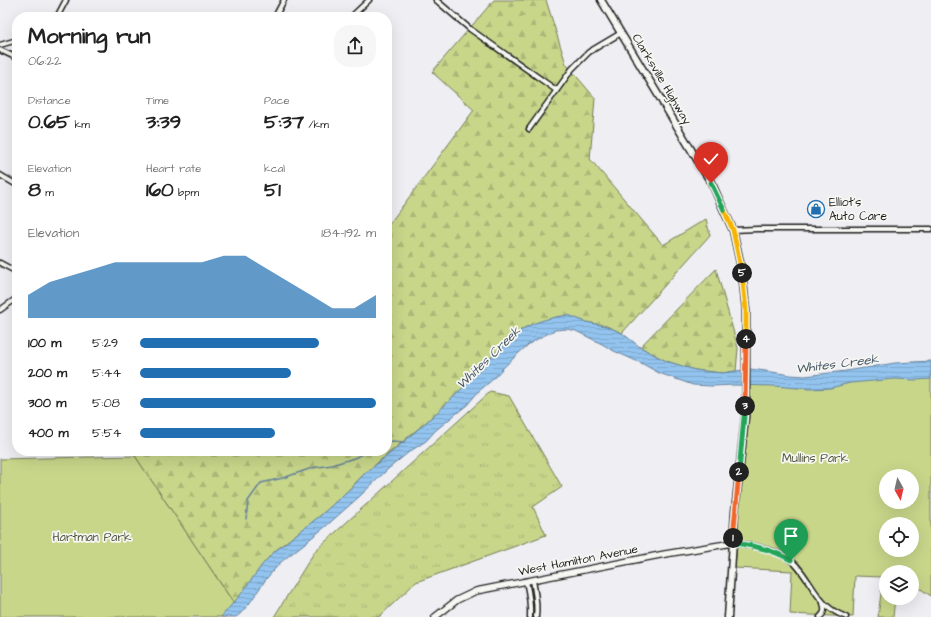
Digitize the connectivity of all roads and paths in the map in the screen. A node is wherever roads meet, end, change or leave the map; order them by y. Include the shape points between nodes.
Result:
1 (66, 0) edge
2 (284, 0) edge
3 (369, 0) edge
4 (436, 0) edge
5 (601, 0) edge
6 (60, 12) edge
7 (278, 12) edge
8 (356, 12) edge
9 (621, 34) junction
10 (12, 41) edge
11 (0, 45) edge
12 (0, 50) edge
13 (12, 56) edge
14 (556, 90) junction
15 (529, 128) dead end
16 (0, 175) edge
17 (12, 181) edge
18 (931, 229) edge
19 (733, 230) junction
20 (0, 263) edge
21 (12, 269) edge
22 (12, 302) edge
23 (0, 310) edge
24 (733, 543) junction
25 (533, 580) junction
26 (526, 581) junction
27 (821, 600) junction
28 (537, 601) junction
29 (530, 602) junction
30 (435, 617) edge
31 (530, 617) edge
32 (536, 617) edge
33 (728, 617) edge
34 (820, 617) edge
35 (846, 617) edge

1 - 6 street
2 - 7 street
3 - 8 street
4 - 14 street via 470,29
5 - 9 main road, Clarksville Highway
9 - 14 street via 589,52
9 - 19 main road, Clarksville Highway via 713,186
10 - 11 street
12 - 13 street
14 - 15 street
16 - 17 street
18 - 19 street
19 - 24 main road, Clarksville Highway via 744,282 746,310 746,408
20 - 21 street
22 - 23 street
24 - 25 street, West Hamilton Avenue
24 - 27 street via 774,552 791,560
24 - 33 main road, Clarksville Highway
25 - 26 street, West Hamilton Avenue
25 - 28 street
26 - 29 street
26 - 30 street, West Hamilton Avenue via 476,591 457,600
27 - 34 street via 824,614
27 - 35 street
28 - 29 street
28 - 32 street
29 - 31 street

